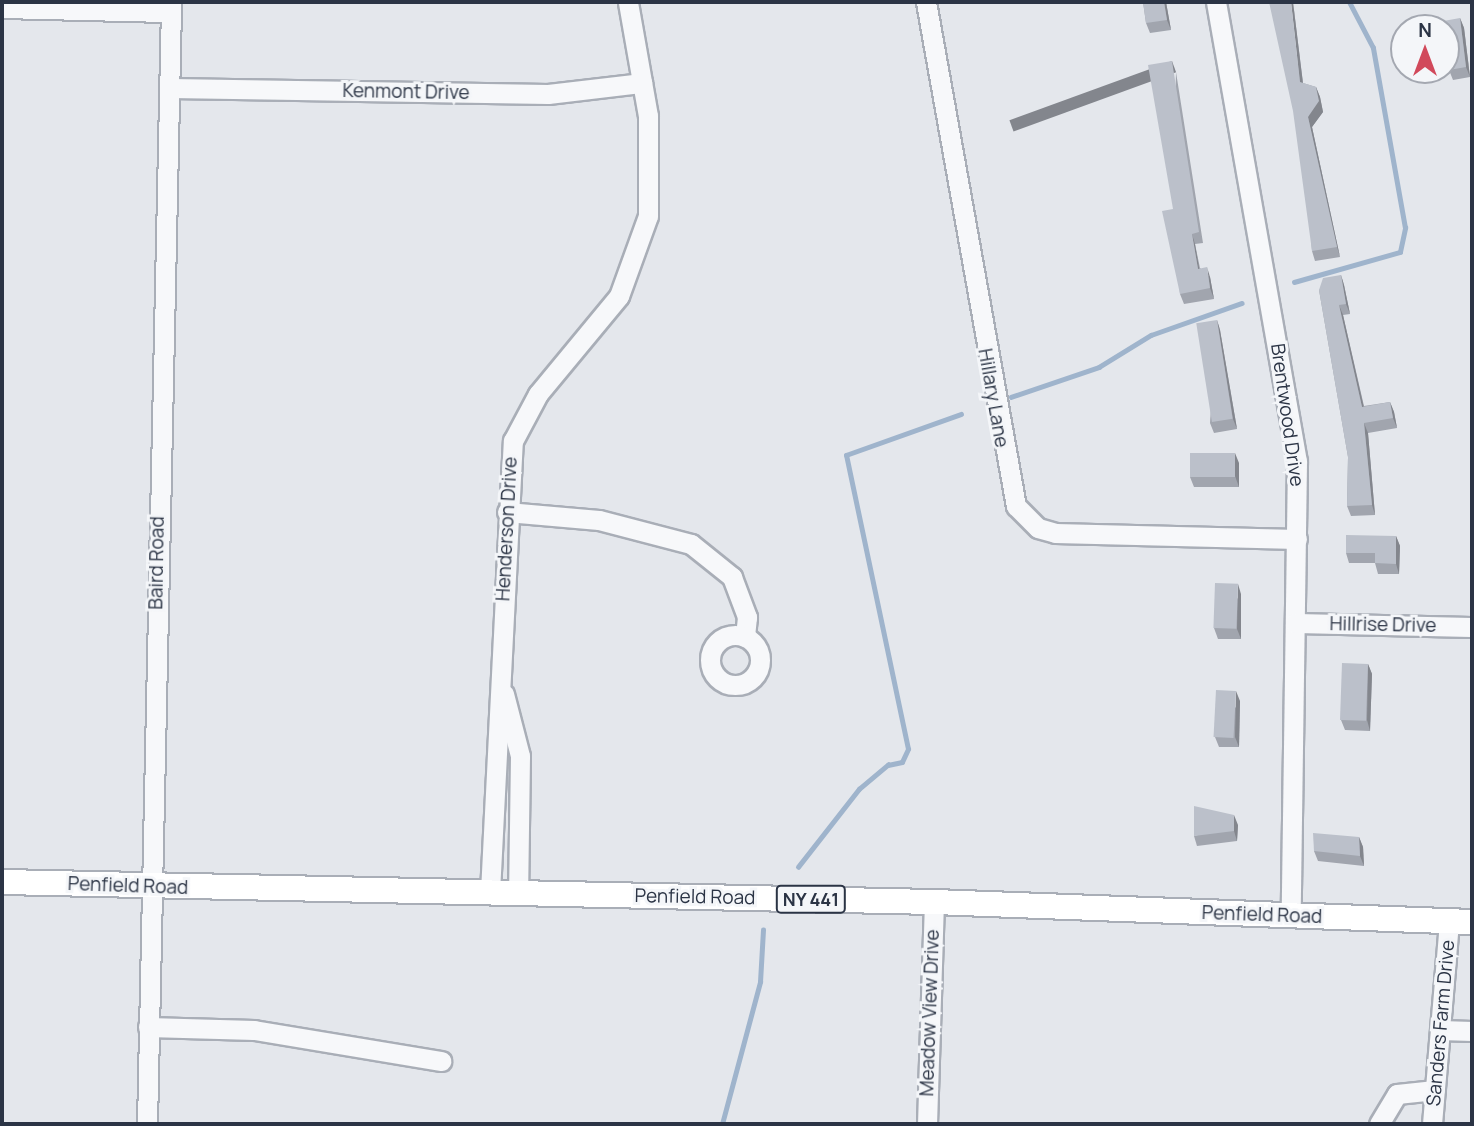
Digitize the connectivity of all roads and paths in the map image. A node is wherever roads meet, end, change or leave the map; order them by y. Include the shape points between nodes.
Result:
1 (628, 2) edge
2 (926, 2) edge
3 (1216, 2) edge
4 (171, 7) edge
5 (2, 8) edge
6 (642, 83) junction
7 (170, 88) junction
8 (506, 512) junction
9 (1297, 540) junction
10 (1295, 623) junction
11 (1472, 627) edge
12 (745, 637) dead end
13 (499, 680) junction
14 (2, 882) edge
15 (149, 887) junction
16 (490, 892) junction
17 (518, 893) junction
18 (934, 902) junction
19 (1291, 917) junction
20 (1461, 922) edge
21 (148, 1027) junction
22 (1440, 1030) junction
23 (1472, 1031) edge
24 (441, 1061) dead end
25 (1435, 1090) junction
26 (147, 1124) edge
27 (927, 1124) edge
28 (1380, 1124) edge
29 (1432, 1124) edge

1 - 6 street, Henderson Drive
2 - 9 street, Hillary Lane via 1016,506 1038,528 1055,533
3 - 9 street, Brentwood Drive via 1293,433
4 - 5 street
4 - 7 street, Baird Road
6 - 7 street, Kenmont Drive via 548,94
6 - 8 street, Henderson Drive via 651,182 641,246 603,320 552,374 523,419 509,465
7 - 15 street, Baird Road
8 - 12 street via 599,520 691,544 732,577 747,617
8 - 13 street, Henderson Drive
9 - 10 street, Brentwood Drive
10 - 11 street, Hillrise Drive
10 - 19 street, Brentwood Drive
13 - 16 street, Henderson Drive
13 - 17 street, Henderson Drive via 520,756
14 - 15 main road, Penfield Road / NY 441
15 - 16 main road, Penfield Road / NY 441
15 - 21 street, Baird Road
16 - 17 main road, Penfield Road / NY 441
17 - 18 main road, Penfield Road / NY 441
18 - 19 main road, Penfield Road / NY 441
18 - 27 street, Meadow View Drive
19 - 20 main road, Penfield Road / NY 441
20 - 22 street, Sanders Farm Drive
21 - 24 street via 254,1030
21 - 26 street, Baird Road
22 - 23 street
22 - 25 street, Sanders Farm Drive
25 - 28 street via 1396,1094
25 - 29 street, Sanders Farm Drive

